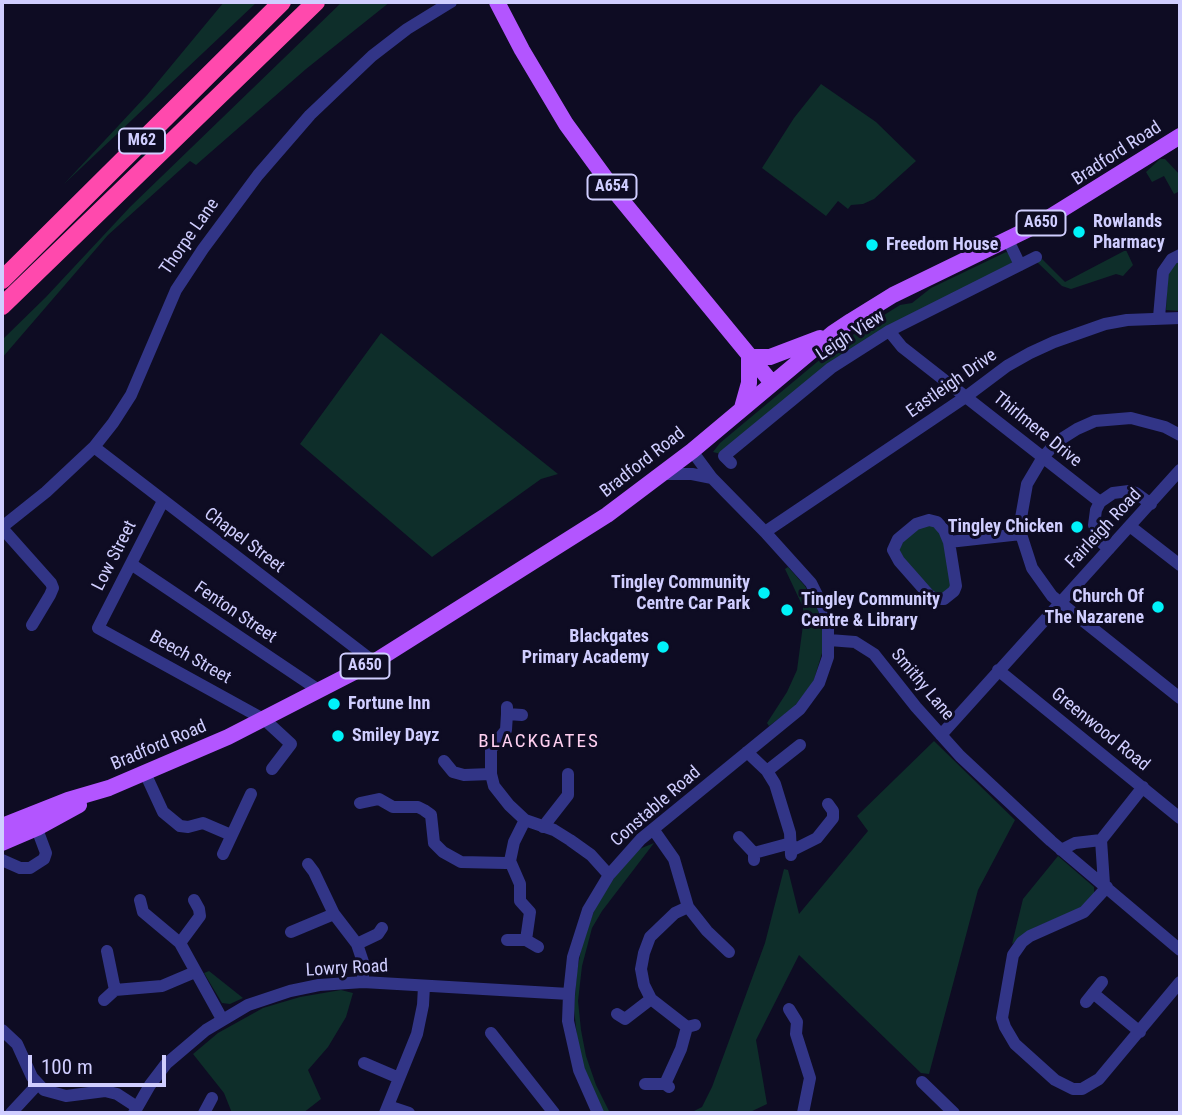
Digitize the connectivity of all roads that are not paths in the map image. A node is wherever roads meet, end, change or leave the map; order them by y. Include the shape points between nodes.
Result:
1 (282, 2) edge
2 (316, 2) edge
3 (451, 2) edge
4 (497, 2) edge
5 (1180, 136) edge
6 (1008, 240) junction
7 (1180, 255) edge
8 (1037, 257) dead end
9 (1020, 265) junction
10 (2, 280) edge
11 (2, 306) edge
12 (1159, 317) junction
13 (1180, 318) edge
14 (890, 331) junction
15 (833, 333) junction
16 (749, 357) junction
17 (772, 383) junction
18 (967, 396) junction
19 (742, 408) junction
20 (1180, 435) edge
21 (94, 447) junction
22 (692, 451) junction
23 (1043, 457) junction
24 (731, 463) dead end
25 (1180, 470) edge
26 (661, 474) junction
27 (712, 478) junction
28 (163, 501) junction
29 (1100, 502) junction
30 (1151, 504) junction
31 (1131, 527) junction
32 (2, 528) edge
33 (765, 532) junction
34 (1021, 534) junction
35 (949, 542) junction
36 (1109, 550) junction
37 (131, 564) junction
38 (1180, 565) edge
39 (1060, 603) junction
40 (32, 625) dead end
41 (98, 628) joint
42 (829, 640) junction
43 (374, 662) junction
44 (998, 670) junction
45 (320, 691) junction
46 (1180, 698) edge
47 (522, 715) dead end
48 (265, 720) junction
49 (941, 735) junction
50 (800, 745) dead end
51 (747, 752) junction
52 (444, 761) dead end
53 (272, 769) dead end
54 (567, 771) dead end
55 (767, 771) junction
56 (145, 773) junction
57 (491, 775) junction
58 (1143, 787) junction
59 (251, 794) dead end
60 (360, 803) dead end
61 (828, 804) dead end
62 (1180, 818) edge
63 (525, 820) junction
64 (34, 821) junction
65 (2, 826) edge
66 (543, 827) junction
67 (653, 829) junction
68 (231, 835) junction
69 (739, 837) dead end
70 (1101, 840) junction
71 (2, 843) edge
72 (791, 850) junction
73 (1061, 850) junction
74 (223, 854) dead end
75 (2, 860) edge
76 (510, 860) junction
77 (308, 864) dead end
78 (609, 875) junction
79 (1105, 886) junction
80 (140, 900) dead end
81 (194, 900) dead end
82 (688, 907) junction
83 (334, 914) junction
84 (382, 928) dead end
85 (288, 931) dead end
86 (507, 940) dead end
87 (526, 940) junction
88 (180, 943) junction
89 (357, 944) junction
90 (538, 947) dead end
91 (1180, 950) edge
92 (107, 951) dead end
93 (729, 952) dead end
94 (195, 972) junction
95 (363, 982) junction
96 (1102, 982) dead end
97 (1180, 982) edge
98 (424, 986) junction
99 (115, 990) junction
100 (569, 995) junction
101 (651, 999) junction
102 (104, 1000) dead end
103 (789, 1009) dead end
104 (617, 1014) dead end
105 (222, 1019) junction
106 (2, 1030) edge
107 (1140, 1032) junction
108 (491, 1033) dead end
109 (521, 1049) dead end
110 (510, 1059) junction
111 (364, 1063) dead end
112 (399, 1078) junction
113 (922, 1082) dead end
114 (645, 1084) dead end
115 (37, 1085) junction
116 (212, 1098) dead end
117 (136, 1110) edge
118 (386, 1110) edge
119 (595, 1112) edge
120 (11, 1113) edge
121 (204, 1113) edge
122 (409, 1113) edge
123 (554, 1113) edge
124 (803, 1113) edge
125 (954, 1113) edge

1 - 10 highway, M62
2 - 11 highway, M62
3 - 21 street, Thorpe Lane via 364,63 258,175 176,290 131,395
4 - 16 main road, A654 via 574,134
5 - 6 main road, Bradford Road / A650 via 1091,194
6 - 9 street
6 - 15 main road, Bradford Road / A650 via 893,295
7 - 12 street via 1163,272
8 - 9 street, Leigh View
9 - 14 street, Leigh View
12 - 13 street, Eastleigh Drive
12 - 18 street, Eastleigh Drive via 1105,324 1054,342 1007,366
14 - 18 street, Thirlmere Drive via 902,347
14 - 24 street, Leigh View via 831,368 784,406 724,456
15 - 16 main road via 770,357
15 - 17 main road, Bradford Road / A650
16 - 17 main road, A654
16 - 19 main road via 749,383
17 - 19 main road, Bradford Road / A650
18 - 23 street, Thirlmere Drive
18 - 33 street, Eastleigh Drive
19 - 22 main road, Bradford Road / A650
20 - 23 street via 1165,426 1131,418 1095,421 1058,441
21 - 28 street, Chapel Street
21 - 32 street, Thorpe Lane
22 - 26 main road, Bradford Road / A650
22 - 27 street
23 - 29 street, Thirlmere Drive
23 - 34 street via 1027,484
25 - 30 street, Fairleigh Road
26 - 27 street
26 - 43 main road, Bradford Road / A650 via 607,515
27 - 33 street
28 - 37 street, Low Street
28 - 43 street, Chapel Street
29 - 30 street via 1113,493 1129,491
29 - 36 street via 1094,525
30 - 31 street, Fairleigh Road
31 - 36 street, Fairleigh Road
31 - 38 street
32 - 40 street via 57,586
33 - 42 street via 818,596
34 - 35 street
34 - 39 street via 1032,568
35 - 35 street via 937,522 929,520 916,524 894,544 899,561 929,596 939,600 956,586
36 - 39 street, Fairleigh Road
37 - 41 street, Low Street
37 - 45 street, Fenton Street
39 - 44 street, Fairleigh Road
39 - 46 street
41 - 48 street, Beech Street
42 - 49 street, Smithy Lane via 855,642 874,654
42 - 51 street, Constable Road via 824,669 810,697
43 - 45 main road, Bradford Road / A650
44 - 49 street, Fairleigh Road
44 - 58 street, Greenwood Road
45 - 48 main road, Bradford Road / A650
47 - 57 street via 507,710 506,730 491,748
48 - 53 street, Beech Street via 291,744
48 - 56 main road, Bradford Road / A650
49 - 73 street, Smithy Lane
50 - 55 street
51 - 55 street
51 - 67 street, Constable Road
52 - 57 street via 453,772
54 - 66 street via 568,795
55 - 72 street via 780,798
56 - 64 main road, Bradford Road / A650
56 - 68 street via 163,812 180,825 203,823
57 - 63 street via 494,786
58 - 62 street, Greenwood Road
58 - 70 street
59 - 68 street
60 - 76 street via 379,799 393,807 424,810 431,815 434,843 461,868
61 - 72 street via 833,818 817,838
63 - 66 street
63 - 76 street
64 - 65 main road, Bradford Road / A650
64 - 71 main road, Bradford Road / A650
64 - 75 street via 46,853 39,864 20,867
66 - 78 street via 591,855
67 - 78 street, Constable Road
67 - 82 street via 674,859
68 - 74 street
69 - 72 street via 754,857
70 - 73 street
70 - 79 street
73 - 79 street, Smithy Lane
76 - 87 street via 520,884 520,901 530,912
77 - 83 street via 329,887
78 - 100 street, Constable Road via 582,925
79 - 91 street, Smithy Lane
79 - 107 street via 1084,912 1022,942 1011,962 1004,1027 1015,1044 1055,1080 1073,1088 1099,1079
80 - 88 street via 143,912
81 - 88 street via 200,916
82 - 93 street
82 - 101 street via 650,936 643,953 641,969
83 - 85 street
83 - 89 street
84 - 89 street
86 - 87 street
87 - 90 street
88 - 94 street
89 - 95 street
92 - 99 street
94 - 99 street via 162,986
94 - 105 street
95 - 98 street, Lowry Road
95 - 105 street, Lowry Road via 290,991
96 - 107 street via 1089,997
97 - 107 street
98 - 100 street, Lowry Road
98 - 112 street via 417,1034
99 - 102 street
100 - 119 street, Constable Road via 574,1054
101 - 104 street via 625,1019
101 - 114 street via 691,1026 667,1085
103 - 124 street via 802,1023 796,1034 810,1078
105 - 117 street, Lowry Road via 166,1064
106 - 115 street via 17,1044
108 - 110 street
109 - 110 street
110 - 123 street
111 - 112 street
112 - 118 street
113 - 125 street
115 - 117 street via 66,1096 117,1094
115 - 120 street
116 - 121 street
118 - 122 street

